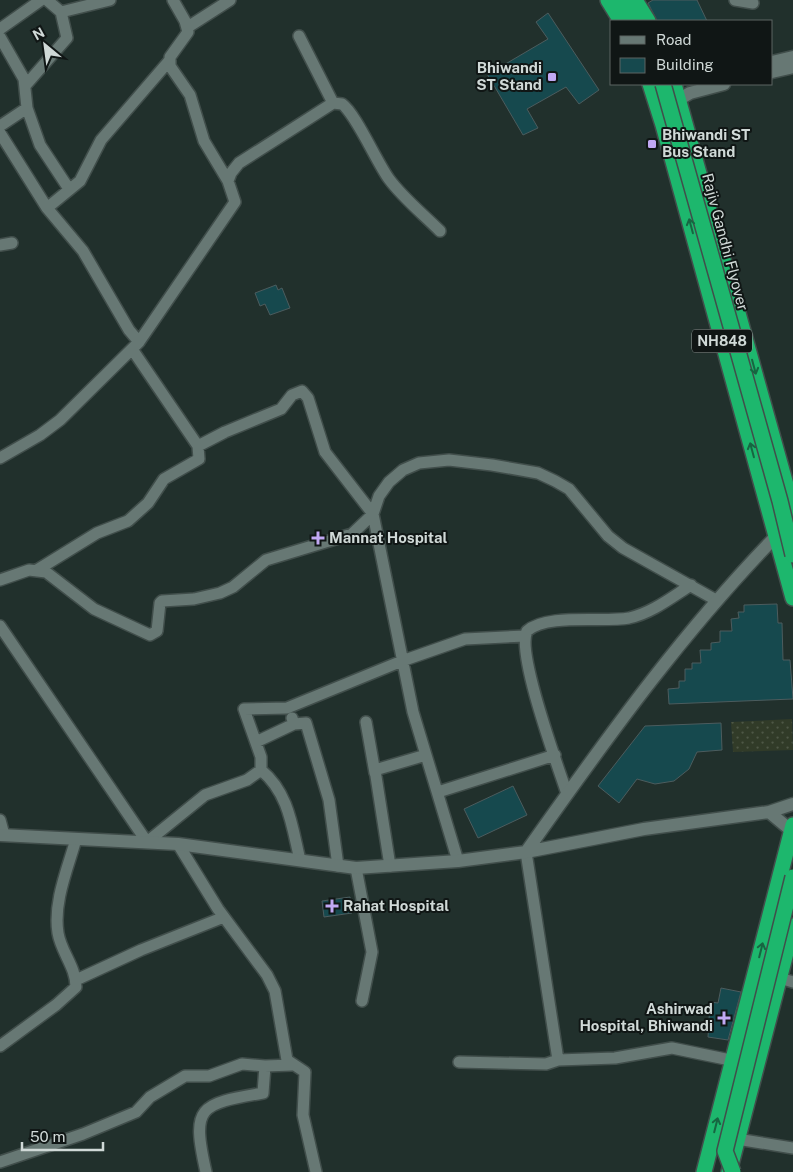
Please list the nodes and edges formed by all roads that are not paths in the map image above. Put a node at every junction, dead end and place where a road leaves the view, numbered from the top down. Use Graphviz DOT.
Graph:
graph roads {
  1 [pos="41,0"];
  2 [pos="47,0"];
  3 [pos="110,0"];
  4 [pos="173,0"];
  5 [pos="230,0"];
  6 [pos="608,0"];
  7 [pos="624,0"];
  8 [pos="635,0"];
  9 [pos="735,0"];
  10 [pos="753,3"];
  11 [pos="61,12"];
  12 [pos="620,20"];
  13 [pos="635,20"];
  14 [pos="647,20"];
  15 [pos="188,27"];
  16 [pos="0,29"];
  17 [pos="299,36"];
  18 [pos="0,37"];
  19 [pos="793,57"];
  20 [pos="169,61"];
  21 [pos="773,62"];
  22 [pos="793,67"];
  23 [pos="773,72"];
  24 [pos="666,85"];
  25 [pos="720,85"];
  26 [pos="25,86"];
  27 [pos="680,101"];
  28 [pos="333,103"];
  29 [pos="27,108"];
  30 [pos="659,110"];
  31 [pos="0,126"];
  32 [pos="0,133"];
  33 [pos="228,181"];
  34 [pos="69,189"];
  35 [pos="47,208"];
  36 [pos="440,231"];
  37 [pos="12,243"];
  38 [pos="0,245"];
  39 [pos="136,346"];
  40 [pos="198,446"];
  41 [pos="0,458"];
  42 [pos="789,480"];
  43 [pos="762,485"];
  44 [pos="793,510"];
  45 [pos="373,514"];
  46 [pos="793,519"];
  47 [pos="776,536"];
  48 [pos="793,555"];
  49 [pos="37,570"];
  50 [pos="0,580"];
  51 [pos="691,585"];
  52 [pos="793,598"];
  53 [pos="716,600"];
  54 [pos="0,626"];
  55 [pos="525,636"];
  56 [pos="402,661"];
  57 [pos="287,708"];
  58 [pos="366,722"];
  59 [pos="294,724"];
  60 [pos="256,742"];
  61 [pos="426,754"];
  62 [pos="554,755"];
  63 [pos="262,770"];
  64 [pos="375,774"];
  65 [pos="438,792"];
  66 [pos="567,794"];
  67 [pos="793,804"];
  68 [pos="769,812"];
  69 [pos="0,820"];
  70 [pos="793,829"];
  71 [pos="2,835"];
  72 [pos="76,839"];
  73 [pos="147,842"];
  74 [pos="178,844"];
  75 [pos="526,852"];
  76 [pos="300,860"];
  77 [pos="458,861"];
  78 [pos="338,866"];
  79 [pos="390,866"];
  80 [pos="356,868"];
  81 [pos="793,877"];
  82 [pos="224,916"];
  83 [pos="793,926"];
  84 [pos="756,971"];
  85 [pos="76,980"];
  86 [pos="786,980"];
  87 [pos="362,1001"];
  88 [pos="0,1046"];
  89 [pos="558,1060"];
  90 [pos="733,1060"];
  91 [pos="459,1062"];
  92 [pos="292,1065"];
  93 [pos="265,1066"];
  94 [pos="755,1067"];
  95 [pos="737,1139"];
  96 [pos="793,1148"];
  97 [pos="724,1151"];
  98 [pos="0,1162"];
  99 [pos="206,1172"];
  100 [pos="316,1172"];
  101 [pos="704,1172"];
  102 [pos="718,1172"];
  103 [pos="731,1172"];
  1 -- 16 [label="street"];
  2 -- 11 [label="street"];
  3 -- 11 [label="street"];
  4 -- 15 [label="street"];
  5 -- 15 [label="street"];
  6 -- 12 [label="highway"];
  7 -- 13 [label="highway"];
  8 -- 14 [label="highway"];
  9 -- 10 [label="street"];
  11 -- 26 [label="street"];
  15 -- 20 [label="street"];
  17 -- 28 [label="street"];
  18 -- 26 [label="street"];
  19 -- 21 [label="street"];
  20 -- 33 [label="street"];
  20 -- 34 [label="street"];
  22 -- 23 [label="street"];
  24 -- 27 [label="highway, NH848"];
  24 -- 30 [label="highway, NH848"];
  24 -- 48 [label="highway, Rajiv Gandhi Flyover, bridge"];
  25 -- 27 [label="street"];
  26 -- 29 [label="street"];
  27 -- 30 [label="street"];
  27 -- 42 [label="highway, NH848, one-way"];
  28 -- 33 [label="street"];
  28 -- 36 [label="street"];
  29 -- 31 [label="street"];
  29 -- 34 [label="street"];
  43 -- 30 [label="highway, NH848, one-way"];
  32 -- 35 [label="street"];
  33 -- 39 [label="street"];
  34 -- 35 [label="street"];
  35 -- 39 [label="street"];
  37 -- 38 [label="street"];
  39 -- 40 [label="street"];
  39 -- 41 [label="street"];
  40 -- 45 [label="street"];
  40 -- 49 [label="street"];
  42 -- 43 [label="street"];
  42 -- 44 [label="highway, NH848"];
  43 -- 47 [label="highway, NH848"];
  45 -- 49 [label="street"];
  45 -- 51 [label="street"];
  45 -- 56 [label="street"];
  46 -- 47 [label="street"];
  47 -- 52 [label="highway, NH848"];
  47 -- 53 [label="street"];
  49 -- 50 [label="street"];
  51 -- 53 [label="street"];
  51 -- 55 [label="street"];
  53 -- 66 [label="street"];
  54 -- 73 [label="street"];
  55 -- 56 [label="street"];
  55 -- 62 [label="street"];
  56 -- 57 [label="street"];
  56 -- 61 [label="street"];
  57 -- 59 [label="street"];
  57 -- 60 [label="street"];
  58 -- 64 [label="street"];
  59 -- 60 [label="street"];
  59 -- 78 [label="street"];
  60 -- 63 [label="street"];
  61 -- 64 [label="street"];
  61 -- 65 [label="street"];
  62 -- 65 [label="street"];
  62 -- 66 [label="street"];
  63 -- 73 [label="street"];
  63 -- 76 [label="street"];
  64 -- 79 [label="street"];
  65 -- 77 [label="street"];
  66 -- 75 [label="street"];
  67 -- 68 [label="street"];
  68 -- 70 [label="street"];
  68 -- 75 [label="street"];
  69 -- 71 [label="street"];
  84 -- 70 [label="highway, one-way"];
  71 -- 72 [label="street"];
  72 -- 73 [label="street"];
  72 -- 85 [label="street"];
  73 -- 74 [label="street"];
  74 -- 76 [label="street"];
  74 -- 82 [label="street"];
  75 -- 77 [label="street"];
  75 -- 89 [label="street"];
  76 -- 78 [label="street"];
  77 -- 79 [label="street"];
  78 -- 80 [label="street"];
  79 -- 80 [label="street"];
  80 -- 87 [label="street"];
  81 -- 97 [label="highway, bridge"];
  82 -- 85 [label="street"];
  82 -- 92 [label="street"];
  83 -- 86 [label="highway"];
  84 -- 86 [label="street"];
  84 -- 90 [label="highway"];
  85 -- 88 [label="street"];
  86 -- 94 [label="highway"];
  89 -- 90 [label="street"];
  89 -- 91 [label="street"];
  90 -- 94 [label="street"];
  101 -- 90 [label="highway, one-way"];
  92 -- 93 [label="street"];
  92 -- 100 [label="street"];
  93 -- 98 [label="street"];
  93 -- 99 [label="street"];
  94 -- 95 [label="highway"];
  95 -- 96 [label="street"];
  95 -- 103 [label="highway"];
  97 -- 102 [label="highway"];
  97 -- 103 [label="highway, bridge"];
}
